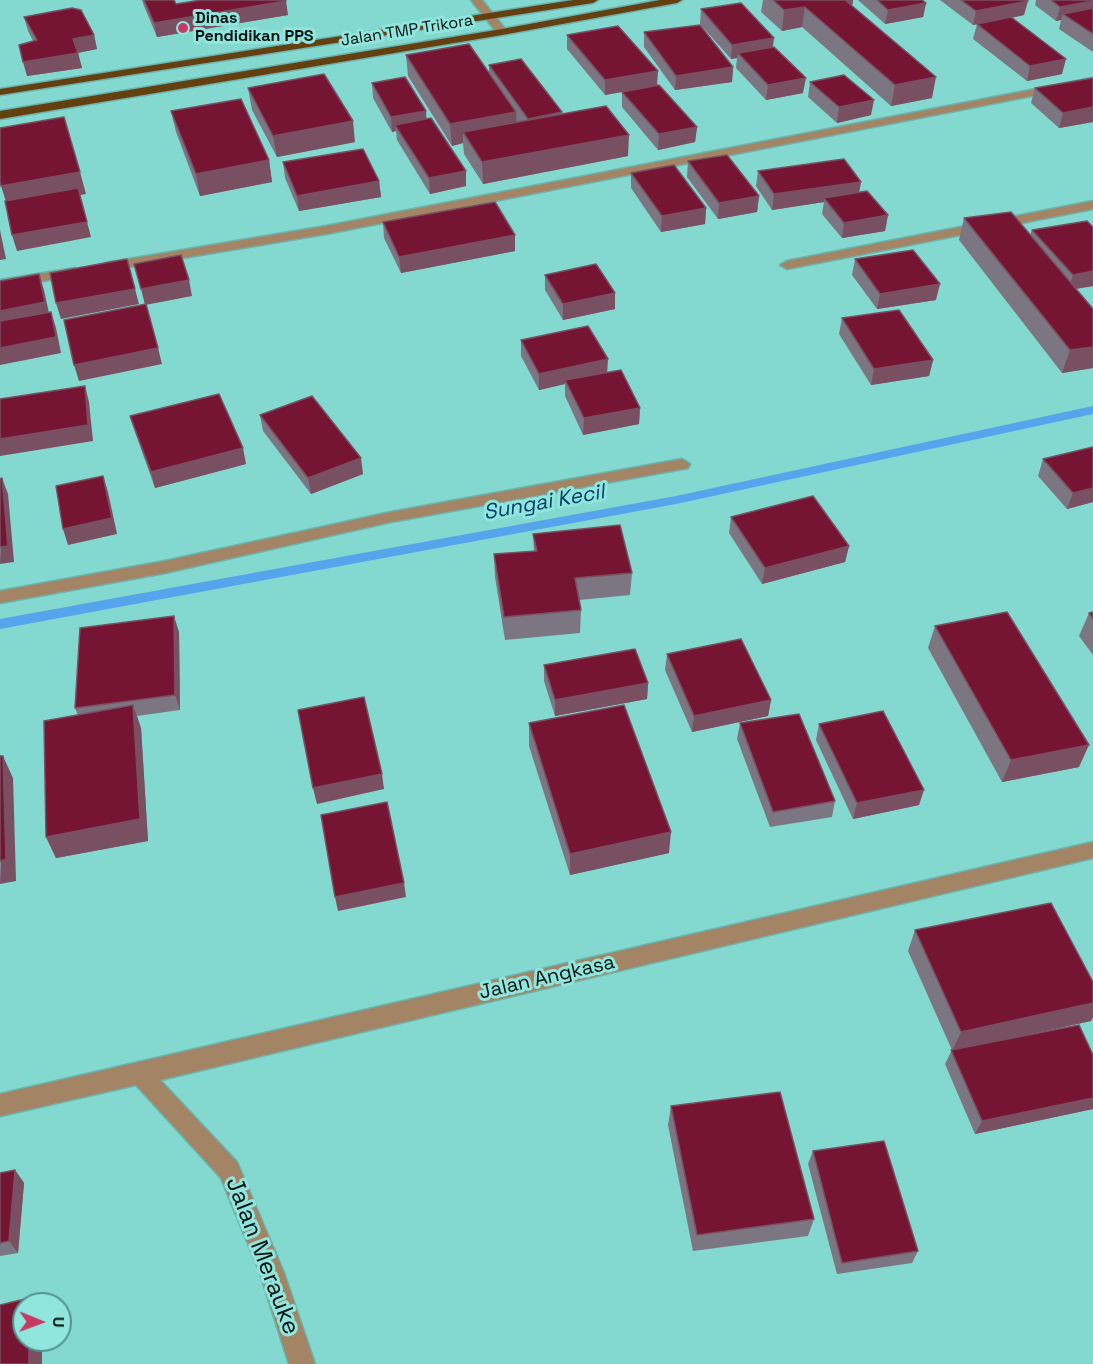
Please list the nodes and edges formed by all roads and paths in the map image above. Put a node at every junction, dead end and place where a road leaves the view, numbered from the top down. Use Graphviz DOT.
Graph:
graph roads {
  1 [pos="476,0"];
  2 [pos="593,0"];
  3 [pos="677,0"];
  4 [pos="492,17"];
  5 [pos="502,32"];
  6 [pos="1093,81"];
  7 [pos="0,92"];
  8 [pos="0,115"];
  9 [pos="1093,205"];
  10 [pos="787,265"];
  11 [pos="0,284"];
  12 [pos="682,464"];
  13 [pos="0,597"];
  14 [pos="1093,850"];
  15 [pos="140,1074"];
  16 [pos="0,1105"];
  17 [pos="302,1364"];
  1 -- 4 [label="street"];
  2 -- 4 [label="highway, Jalan TMP Trikora"];
  3 -- 5 [label="highway, Jalan TMP Trikora"];
  4 -- 5 [label="street"];
  4 -- 7 [label="highway, Jalan TMP Trikora"];
  5 -- 8 [label="highway, Jalan TMP Trikora"];
  6 -- 11 [label="street"];
  9 -- 10 [label="street"];
  12 -- 13 [label="street"];
  14 -- 15 [label="street, Jalan Angkasa"];
  15 -- 16 [label="street, Jalan Angkasa"];
  15 -- 17 [label="street, Jalan Merauke"];
}
